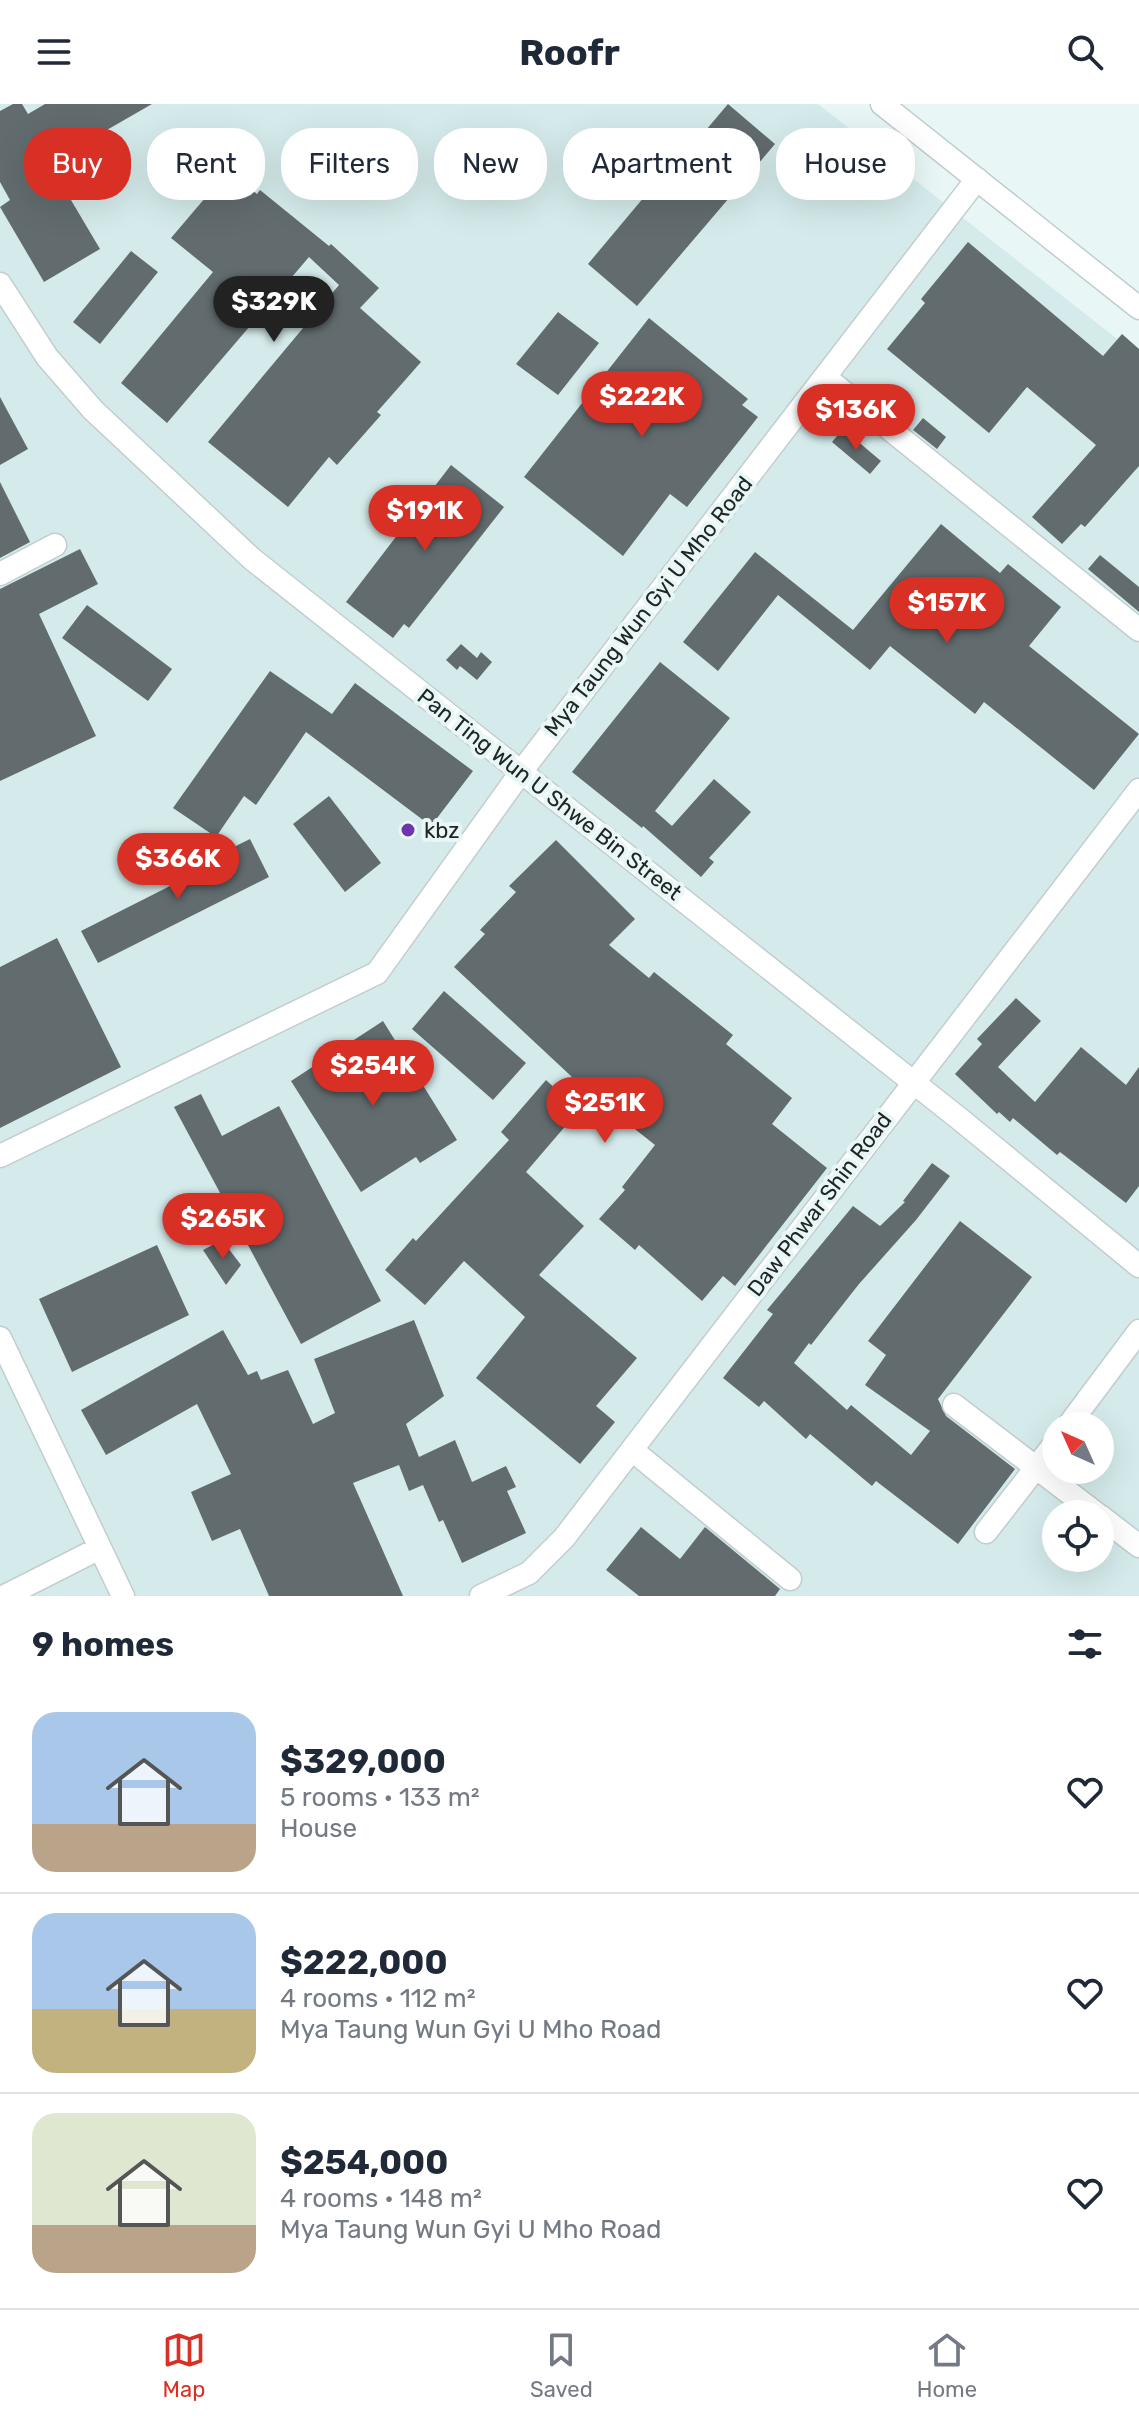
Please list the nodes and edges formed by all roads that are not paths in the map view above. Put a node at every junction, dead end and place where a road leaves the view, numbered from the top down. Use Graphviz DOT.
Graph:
graph roads {
  1 [pos="882,104"];
  2 [pos="977,179"];
  3 [pos="0,284"];
  4 [pos="1139,308"];
  5 [pos="825,377"];
  6 [pos="55,545"];
  7 [pos="0,574"];
  8 [pos="1139,630"];
  9 [pos="521,772"];
  10 [pos="1139,790"];
  11 [pos="913,1082"];
  12 [pos="0,1156"];
  13 [pos="1139,1266"];
  14 [pos="1139,1331"];
  15 [pos="0,1338"];
  16 [pos="954,1405"];
  17 [pos="1078,1412"];
  18 [pos="632,1450"];
  19 [pos="1042,1461"];
  20 [pos="1037,1468"];
  21 [pos="1079,1500"];
  22 [pos="1114,1527"];
  23 [pos="986,1532"];
  24 [pos="1139,1546"];
  25 [pos="100,1548"];
  26 [pos="790,1579"];
  27 [pos="5,1596"];
  28 [pos="123,1596"];
  29 [pos="481,1596"];
  1 -- 2 [label="street"];
  2 -- 4 [label="street"];
  2 -- 5 [label="street, Mya Taung Wun Gyi U Mho Road"];
  3 -- 9 [label="street, Pan Ting Wun U Shwe Bin Street"];
  5 -- 8 [label="street"];
  5 -- 9 [label="street, Mya Taung Wun Gyi U Mho Road"];
  6 -- 7 [label="street"];
  9 -- 11 [label="street, Pan Ting Wun U Shwe Bin Street"];
  9 -- 12 [label="street, Mya Taung Wun Gyi U Mho Road"];
  10 -- 11 [label="street, Daw Phwar Shin Road"];
  11 -- 13 [label="street, Pan Ting Wun U Shwe Bin Street"];
  11 -- 18 [label="street, Daw Phwar Shin Road"];
  14 -- 17 [label="street"];
  15 -- 25 [label="street"];
  16 -- 20 [label="street"];
  18 -- 26 [label="street"];
  18 -- 29 [label="street, Daw Phwar Shin Road"];
  19 -- 20 [label="street"];
  20 -- 21 [label="street"];
  20 -- 23 [label="street"];
  22 -- 24 [label="street"];
  25 -- 27 [label="street"];
  25 -- 28 [label="street"];
}
